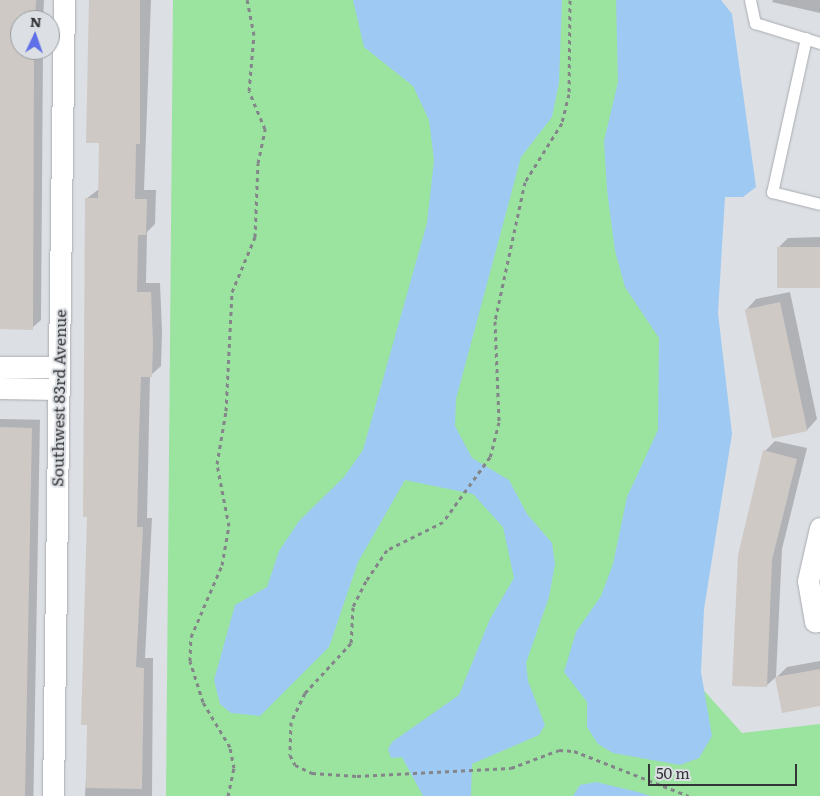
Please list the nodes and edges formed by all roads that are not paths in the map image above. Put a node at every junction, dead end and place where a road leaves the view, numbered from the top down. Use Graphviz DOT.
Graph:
graph roads {
  1 [pos="64,0"];
  2 [pos="750,0"];
  3 [pos="806,38"];
  4 [pos="820,43"];
  5 [pos="820,204"];
  6 [pos="0,367"];
  7 [pos="59,367"];
  8 [pos="0,388"];
  9 [pos="58,389"];
  10 [pos="820,528"];
  11 [pos="820,621"];
  12 [pos="53,796"];
  1 -- 7 [label="street, Southwest 83rd Avenue"];
  2 -- 3 [label="lane"];
  3 -- 4 [label="lane"];
  3 -- 5 [label="lane"];
  6 -- 7 [label="street"];
  7 -- 9 [label="street, Southwest 83rd Avenue"];
  8 -- 9 [label="street"];
  9 -- 12 [label="street, Southwest 83rd Avenue"];
  10 -- 11 [label="street"];
}
